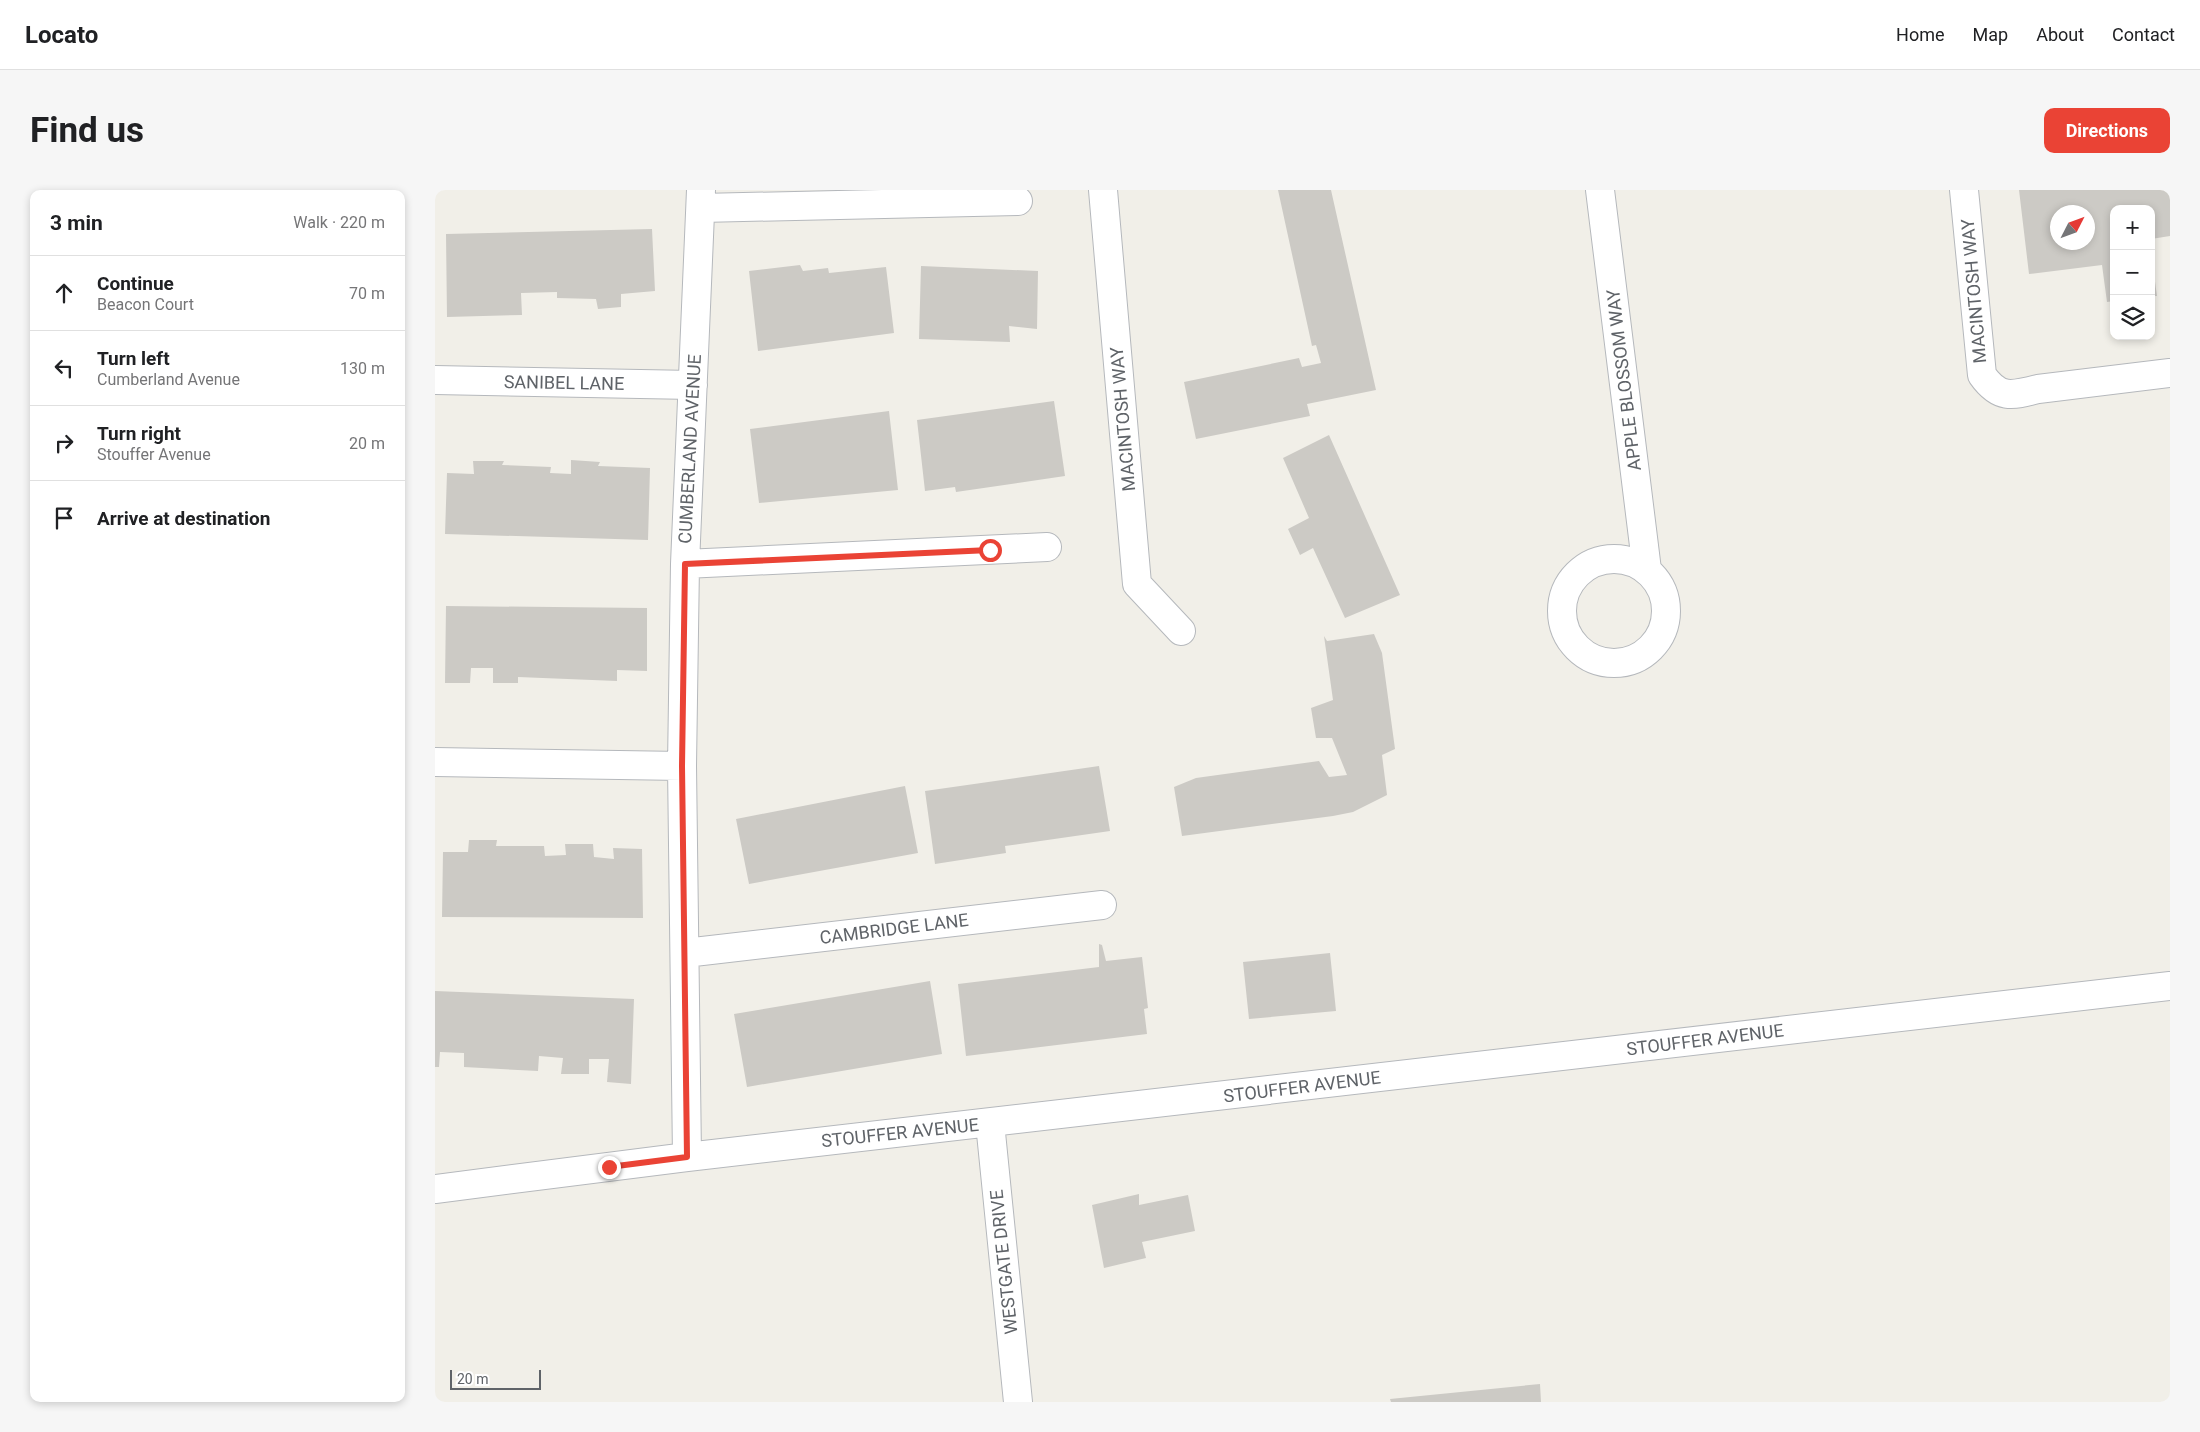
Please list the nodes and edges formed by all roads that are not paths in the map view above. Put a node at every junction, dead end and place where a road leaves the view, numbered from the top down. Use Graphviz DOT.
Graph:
graph roads {
  1 [pos="1103,190"];
  2 [pos="1601,190"];
  3 [pos="1964,190"];
  4 [pos="701,199"];
  5 [pos="1018,201"];
  6 [pos="2170,374"];
  7 [pos="435,380"];
  8 [pos="693,385"];
  9 [pos="1047,547"];
  10 [pos="685,564"];
  11 [pos="1647,570"];
  12 [pos="1181,631"];
  13 [pos="435,762"];
  14 [pos="682,766"];
  15 [pos="1102,905"];
  16 [pos="685,953"];
  17 [pos="2170,986"];
  18 [pos="990,1123"];
  19 [pos="687,1157"];
  20 [pos="435,1189"];
  21 [pos="1018,1402"];
  1 -- 12 [label="street, MACINTOSH WAY"];
  2 -- 11 [label="street, APPLE BLOSSOM WAY"];
  3 -- 6 [label="street, MACINTOSH WAY"];
  4 -- 5 [label="street"];
  4 -- 8 [label="street, CUMBERLAND AVENUE"];
  7 -- 8 [label="street, SANIBEL LANE"];
  8 -- 10 [label="street, CUMBERLAND AVENUE"];
  9 -- 10 [label="street"];
  10 -- 14 [label="street, CUMBERLAND AVENUE"];
  13 -- 14 [label="street"];
  14 -- 16 [label="street, CUMBERLAND AVENUE"];
  15 -- 16 [label="street, CAMBRIDGE LANE"];
  16 -- 19 [label="street, CUMBERLAND AVENUE"];
  17 -- 18 [label="street, STOUFFER AVENUE"];
  18 -- 19 [label="street, STOUFFER AVENUE"];
  18 -- 21 [label="street, WESTGATE DRIVE"];
  19 -- 20 [label="street, STOUFFER AVENUE"];
}
